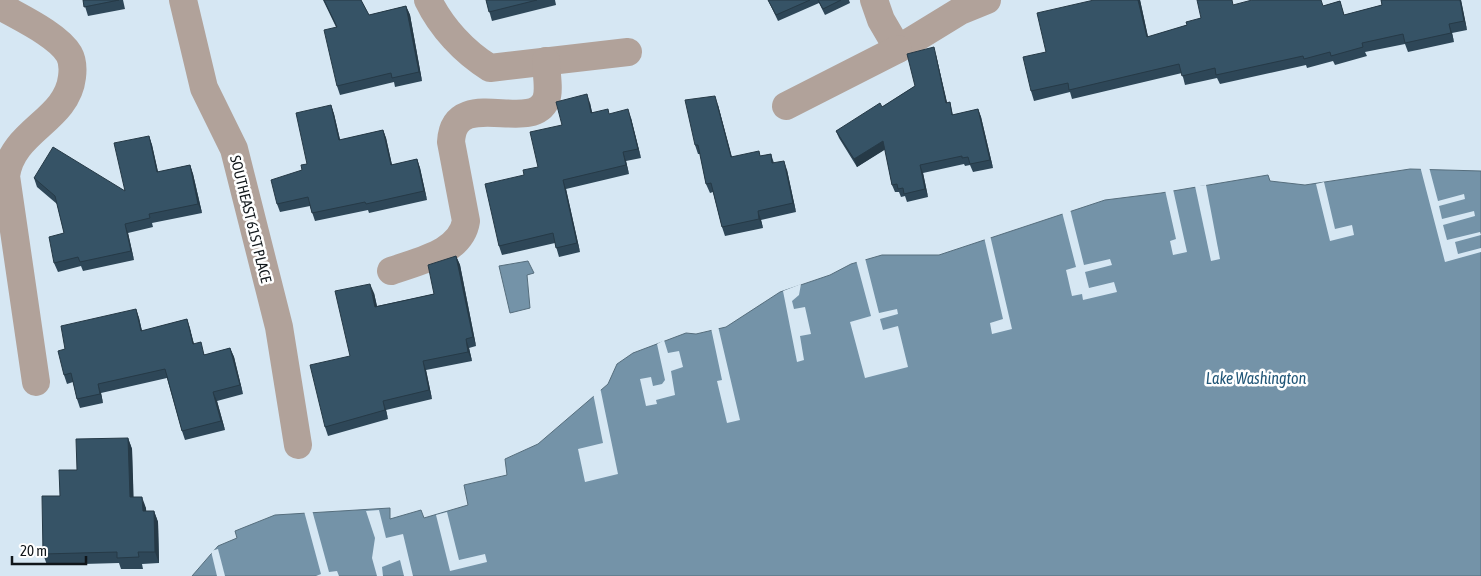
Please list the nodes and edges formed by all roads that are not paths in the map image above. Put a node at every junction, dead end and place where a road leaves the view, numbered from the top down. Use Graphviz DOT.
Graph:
graph roads {
  1 [pos="183,0"];
  2 [pos="428,0"];
  3 [pos="874,0"];
  4 [pos="987,0"];
  5 [pos="0,6"];
  6 [pos="898,49"];
  7 [pos="628,52"];
  8 [pos="546,61"];
  9 [pos="786,106"];
  10 [pos="391,271"];
  11 [pos="36,382"];
  12 [pos="298,445"];
  1 -- 12 [label="street, SOUTHEAST 61ST PLACE"];
  2 -- 8 [label="street"];
  3 -- 6 [label="street"];
  4 -- 6 [label="street"];
  5 -- 11 [label="street"];
  6 -- 9 [label="street"];
  7 -- 8 [label="street"];
  8 -- 10 [label="street"];
}
